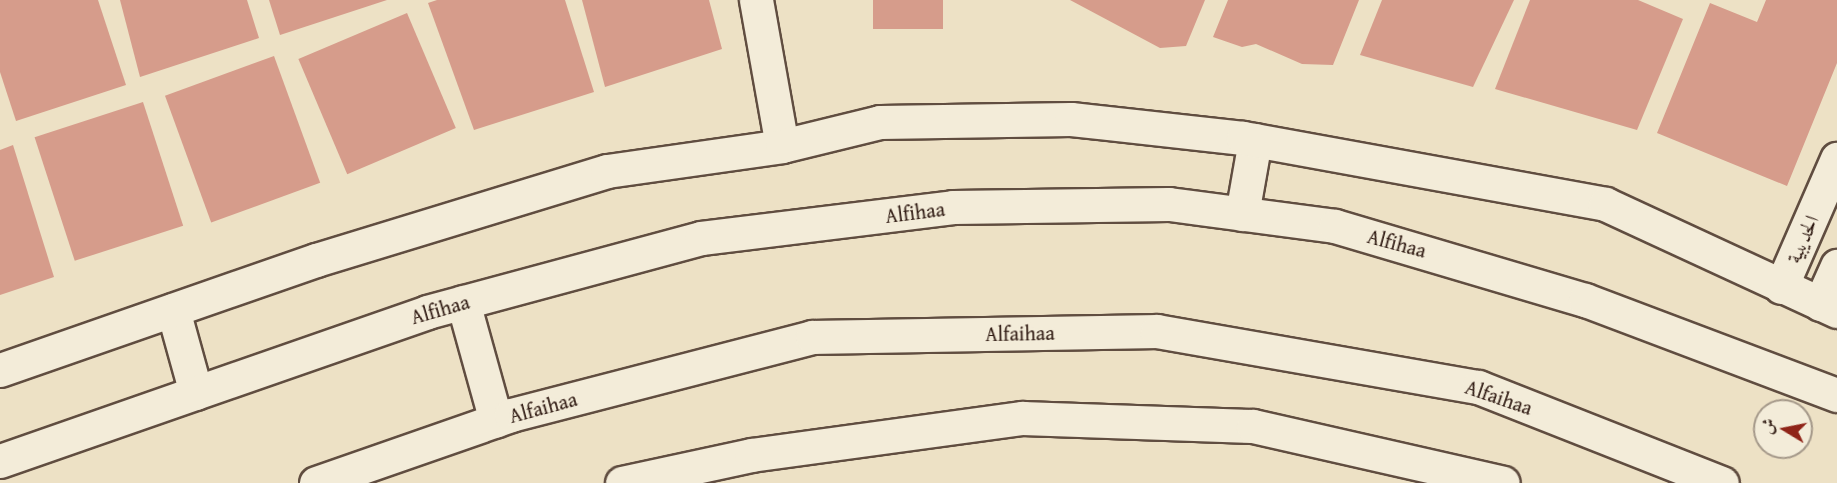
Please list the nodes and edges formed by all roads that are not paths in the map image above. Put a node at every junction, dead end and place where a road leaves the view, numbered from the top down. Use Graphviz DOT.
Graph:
graph roads {
  1 [pos="756,0"];
  2 [pos="1256,140"];
  3 [pos="782,146"];
  4 [pos="1837,159"];
  5 [pos="1242,214"];
  6 [pos="1837,266"];
  7 [pos="1781,286"];
  8 [pos="463,302"];
  9 [pos="1829,308"];
  10 [pos="173,310"];
  11 [pos="0,370"];
  12 [pos="196,393"];
  13 [pos="1837,395"];
  14 [pos="496,420"];
  15 [pos="0,461"];
  16 [pos="316,483"];
  17 [pos="622,483"];
  18 [pos="1503,483"];
  19 [pos="1722,483"];
  1 -- 3 [label="street"];
  2 -- 3 [label="street"];
  2 -- 5 [label="street"];
  2 -- 7 [label="street"];
  3 -- 10 [label="street"];
  4 -- 7 [label="street, الحديبية"];
  5 -- 8 [label="street, Alfihaa"];
  5 -- 13 [label="street, Alfihaa"];
  6 -- 9 [label="street"];
  7 -- 9 [label="street"];
  8 -- 12 [label="street, Alfihaa"];
  8 -- 14 [label="street"];
  10 -- 11 [label="street"];
  10 -- 12 [label="street"];
  12 -- 15 [label="street, Alfihaa"];
  14 -- 16 [label="street, Alfaihaa"];
  14 -- 19 [label="street, Alfaihaa"];
  17 -- 18 [label="street"];
}
